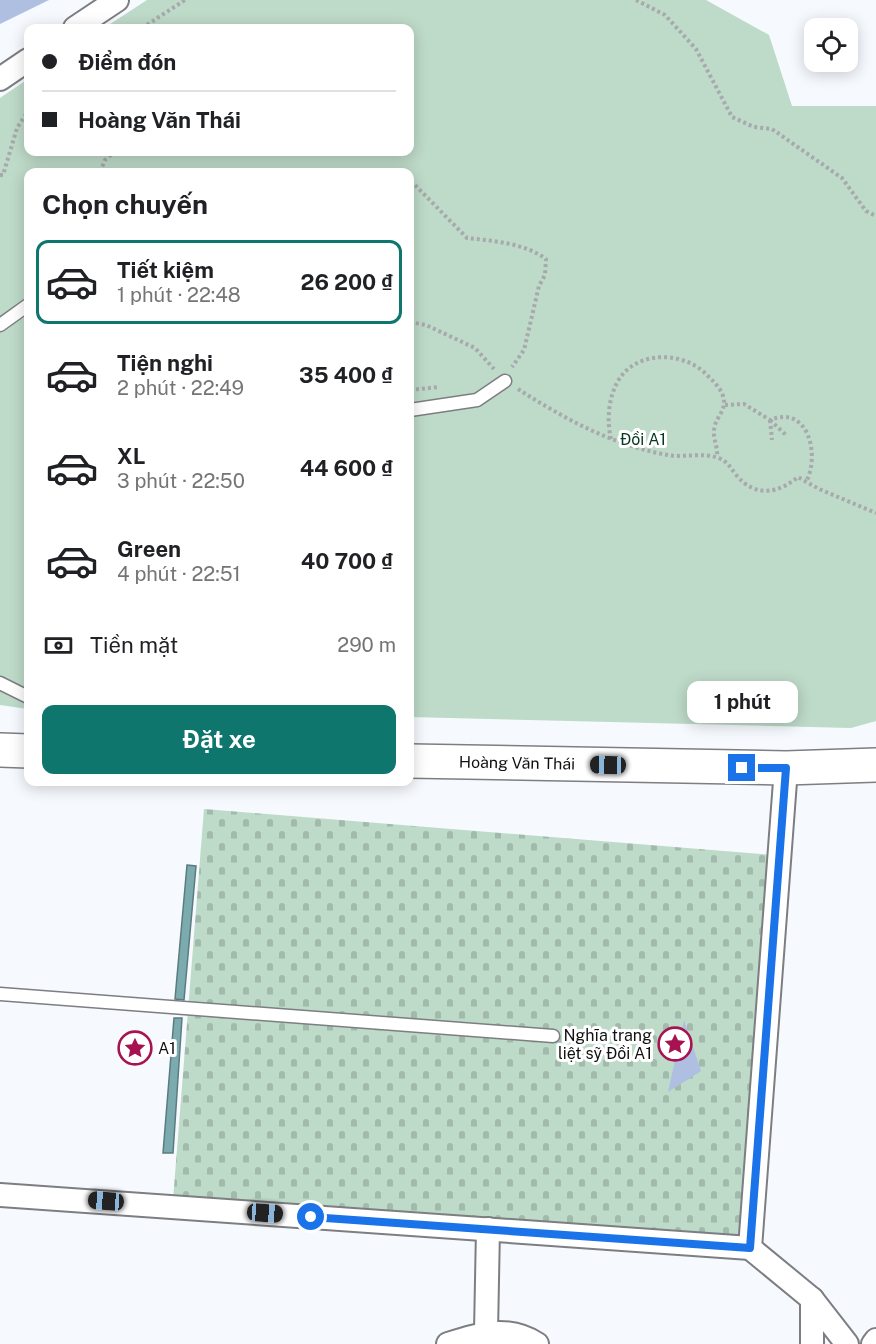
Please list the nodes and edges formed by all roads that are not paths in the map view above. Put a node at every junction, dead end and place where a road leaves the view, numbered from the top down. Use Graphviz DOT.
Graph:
graph roads {
  1 [pos="117,0"];
  2 [pos="81,24"];
  3 [pos="24,63"];
  4 [pos="0,79"];
  5 [pos="24,308"];
  6 [pos="0,325"];
  7 [pos="505,381"];
  8 [pos="414,409"];
  9 [pos="0,683"];
  10 [pos="24,695"];
  11 [pos="0,750"];
  12 [pos="24,751"];
  13 [pos="414,761"];
  14 [pos="876,765"];
  15 [pos="786,768"];
  16 [pos="0,994"];
  17 [pos="553,1036"];
  18 [pos="0,1195"];
  19 [pos="488,1229"];
  20 [pos="750,1248"];
  21 [pos="812,1299"];
  22 [pos="486,1332"];
  23 [pos="876,1340"];
  24 [pos="448,1344"];
  25 [pos="537,1344"];
  26 [pos="812,1344"];
  27 [pos="847,1344"];
  28 [pos="873,1344"];
  1 -- 2 [label="street"];
  3 -- 4 [label="street"];
  5 -- 6 [label="lane"];
  7 -- 8 [label="lane"];
  9 -- 10 [label="lane"];
  11 -- 12 [label="street"];
  13 -- 15 [label="street, Hoàng Văn Thái"];
  14 -- 15 [label="street, Hoàng Văn Thái"];
  15 -- 20 [label="street"];
  16 -- 17 [label="lane"];
  18 -- 19 [label="street"];
  19 -- 20 [label="street"];
  19 -- 22 [label="street"];
  20 -- 21 [label="street"];
  21 -- 26 [label="street"];
  21 -- 27 [label="street"];
  22 -- 24 [label="street"];
  22 -- 25 [label="street"];
  23 -- 28 [label="street"];
}
